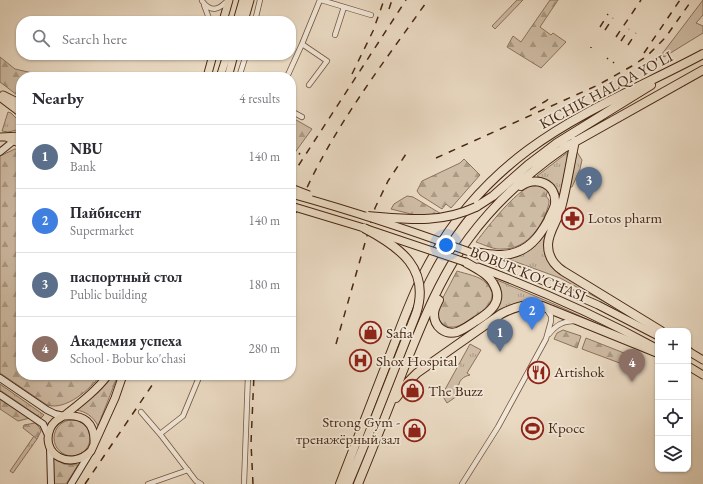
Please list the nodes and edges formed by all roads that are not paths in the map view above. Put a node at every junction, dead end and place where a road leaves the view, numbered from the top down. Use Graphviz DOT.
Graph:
graph roads {
  1 [pos="228,0"];
  2 [pos="243,0"];
  3 [pos="250,0"];
  4 [pos="260,0"];
  5 [pos="320,0"];
  6 [pos="202,1"];
  7 [pos="344,7"];
  8 [pos="371,15"];
  9 [pos="208,16"];
  10 [pos="224,16"];
  11 [pos="238,16"];
  12 [pos="245,16"];
  13 [pos="256,16"];
  14 [pos="335,35"];
  15 [pos="302,44"];
  16 [pos="703,54"];
  17 [pos="296,57"];
  18 [pos="212,60"];
  19 [pos="225,60"];
  20 [pos="233,60"];
  21 [pos="245,60"];
  22 [pos="295,60"];
  23 [pos="703,70"];
  24 [pos="670,71"];
  25 [pos="208,72"];
  26 [pos="222,72"];
  27 [pos="229,72"];
  28 [pos="241,72"];
  29 [pos="289,72"];
  30 [pos="309,85"];
  31 [pos="0,95"];
  32 [pos="16,102"];
  33 [pos="16,109"];
  34 [pos="296,114"];
  35 [pos="302,117"];
  36 [pos="3,136"];
  37 [pos="16,136"];
  38 [pos="16,139"];
  39 [pos="13,141"];
  40 [pos="575,141"];
  41 [pos="16,142"];
  42 [pos="0,152"];
  43 [pos="296,190"];
  44 [pos="296,195"];
  45 [pos="333,205"];
  46 [pos="296,207"];
  47 [pos="494,208"];
  48 [pos="296,211"];
  49 [pos="368,216"];
  50 [pos="329,217"];
  51 [pos="364,228"];
  52 [pos="470,252"];
  53 [pos="457,256"];
  54 [pos="465,262"];
  55 [pos="542,306"];
  56 [pos="580,321"];
  57 [pos="656,328"];
  58 [pos="655,334"];
  59 [pos="546,339"];
  60 [pos="655,347"];
  61 [pos="655,352"];
  62 [pos="691,353"];
  63 [pos="703,360"];
  64 [pos="691,368"];
  65 [pos="703,375"];
  66 [pos="0,378"];
  67 [pos="103,380"];
  68 [pos="121,380"];
  69 [pos="124,380"];
  70 [pos="198,380"];
  71 [pos="248,380"];
  72 [pos="0,394"];
  73 [pos="115,398"];
  74 [pos="389,407"];
  75 [pos="141,412"];
  76 [pos="64,416"];
  77 [pos="160,434"];
  78 [pos="48,435"];
  79 [pos="50,447"];
  80 [pos="92,449"];
  81 [pos="188,470"];
  82 [pos="196,483"];
  83 [pos="51,484"];
  84 [pos="71,484"];
  85 [pos="148,484"];
  86 [pos="201,484"];
  87 [pos="244,484"];
  88 [pos="340,484"];
  89 [pos="348,484"];
  90 [pos="358,484"];
  91 [pos="462,484"];
  1 -- 6 [label="street"];
  1 -- 10 [label="main road"];
  2 -- 11 [label="main road"];
  3 -- 12 [label="main road"];
  4 -- 13 [label="street"];
  5 -- 7 [label="street"];
  5 -- 15 [label="street"];
  6 -- 9 [label="street"];
  7 -- 8 [label="street"];
  7 -- 14 [label="street"];
  15 -- 17 [label="street"];
  15 -- 30 [label="street"];
  16 -- 24 [label="highway, KICHIK HALQA YO'LI"];
  18 -- 25 [label="main road"];
  19 -- 26 [label="main road"];
  20 -- 27 [label="main road"];
  21 -- 28 [label="street"];
  22 -- 29 [label="street"];
  23 -- 40 [label="highway, KICHIK HALQA YO'LI"];
  24 -- 49 [label="highway, bridge"];
  24 -- 88 [label="highway, KICHIK HALQA YO'LI"];
  31 -- 32 [label="main road"];
  31 -- 33 [label="main road"];
  34 -- 35 [label="street"];
  36 -- 37 [label="main road"];
  36 -- 39 [label="main road"];
  38 -- 39 [label="main road"];
  39 -- 41 [label="main road"];
  39 -- 42 [label="main road"];
  40 -- 47 [label="highway, KICHIK HALQA YO'LI"];
  40 -- 57 [label="highway"];
  43 -- 45 [label="main road, bridge"];
  44 -- 45 [label="main road, BOBUR KO'CHASI, bridge"];
  45 -- 49 [label="main road, BOBUR KO'CHASI, bridge"];
  46 -- 50 [label="main road, BOBUR KO'CHASI, bridge"];
  47 -- 52 [label="highway, bridge"];
  47 -- 53 [label="highway, KICHIK HALQA YO'LI"];
  48 -- 50 [label="main road, bridge"];
  49 -- 52 [label="main road, BOBUR KO'CHASI, bridge"];
  50 -- 51 [label="main road, BOBUR KO'CHASI, bridge"];
  51 -- 54 [label="main road, BOBUR KO'CHASI, bridge"];
  51 -- 89 [label="highway, bridge"];
  52 -- 58 [label="main road, BOBUR KO'CHASI, bridge"];
  53 -- 54 [label="highway"];
  53 -- 74 [label="highway, KICHIK HALQA YO'LI"];
  54 -- 60 [label="main road, BOBUR KO'CHASI"];
  55 -- 56 [label="highway"];
  55 -- 59 [label="street"];
  55 -- 74 [label="highway"];
  56 -- 59 [label="street"];
  56 -- 61 [label="highway"];
  59 -- 91 [label="street"];
  62 -- 63 [label="main road"];
  64 -- 65 [label="main road"];
  66 -- 76 [label="main road"];
  67 -- 76 [label="main road"];
  68 -- 73 [label="main road"];
  69 -- 73 [label="main road"];
  70 -- 77 [label="street"];
  71 -- 87 [label="street"];
  72 -- 78 [label="main road"];
  73 -- 80 [label="main road"];
  74 -- 90 [label="highway, KICHIK HALQA YO'LI"];
  75 -- 77 [label="street"];
  76 -- 78 [label="main road"];
  76 -- 80 [label="main road"];
  77 -- 81 [label="street"];
  78 -- 79 [label="main road"];
  79 -- 80 [label="main road"];
  79 -- 83 [label="main road"];
  80 -- 84 [label="main road"];
  81 -- 82 [label="street"];
  81 -- 85 [label="street"];
  82 -- 86 [label="street"];
}
